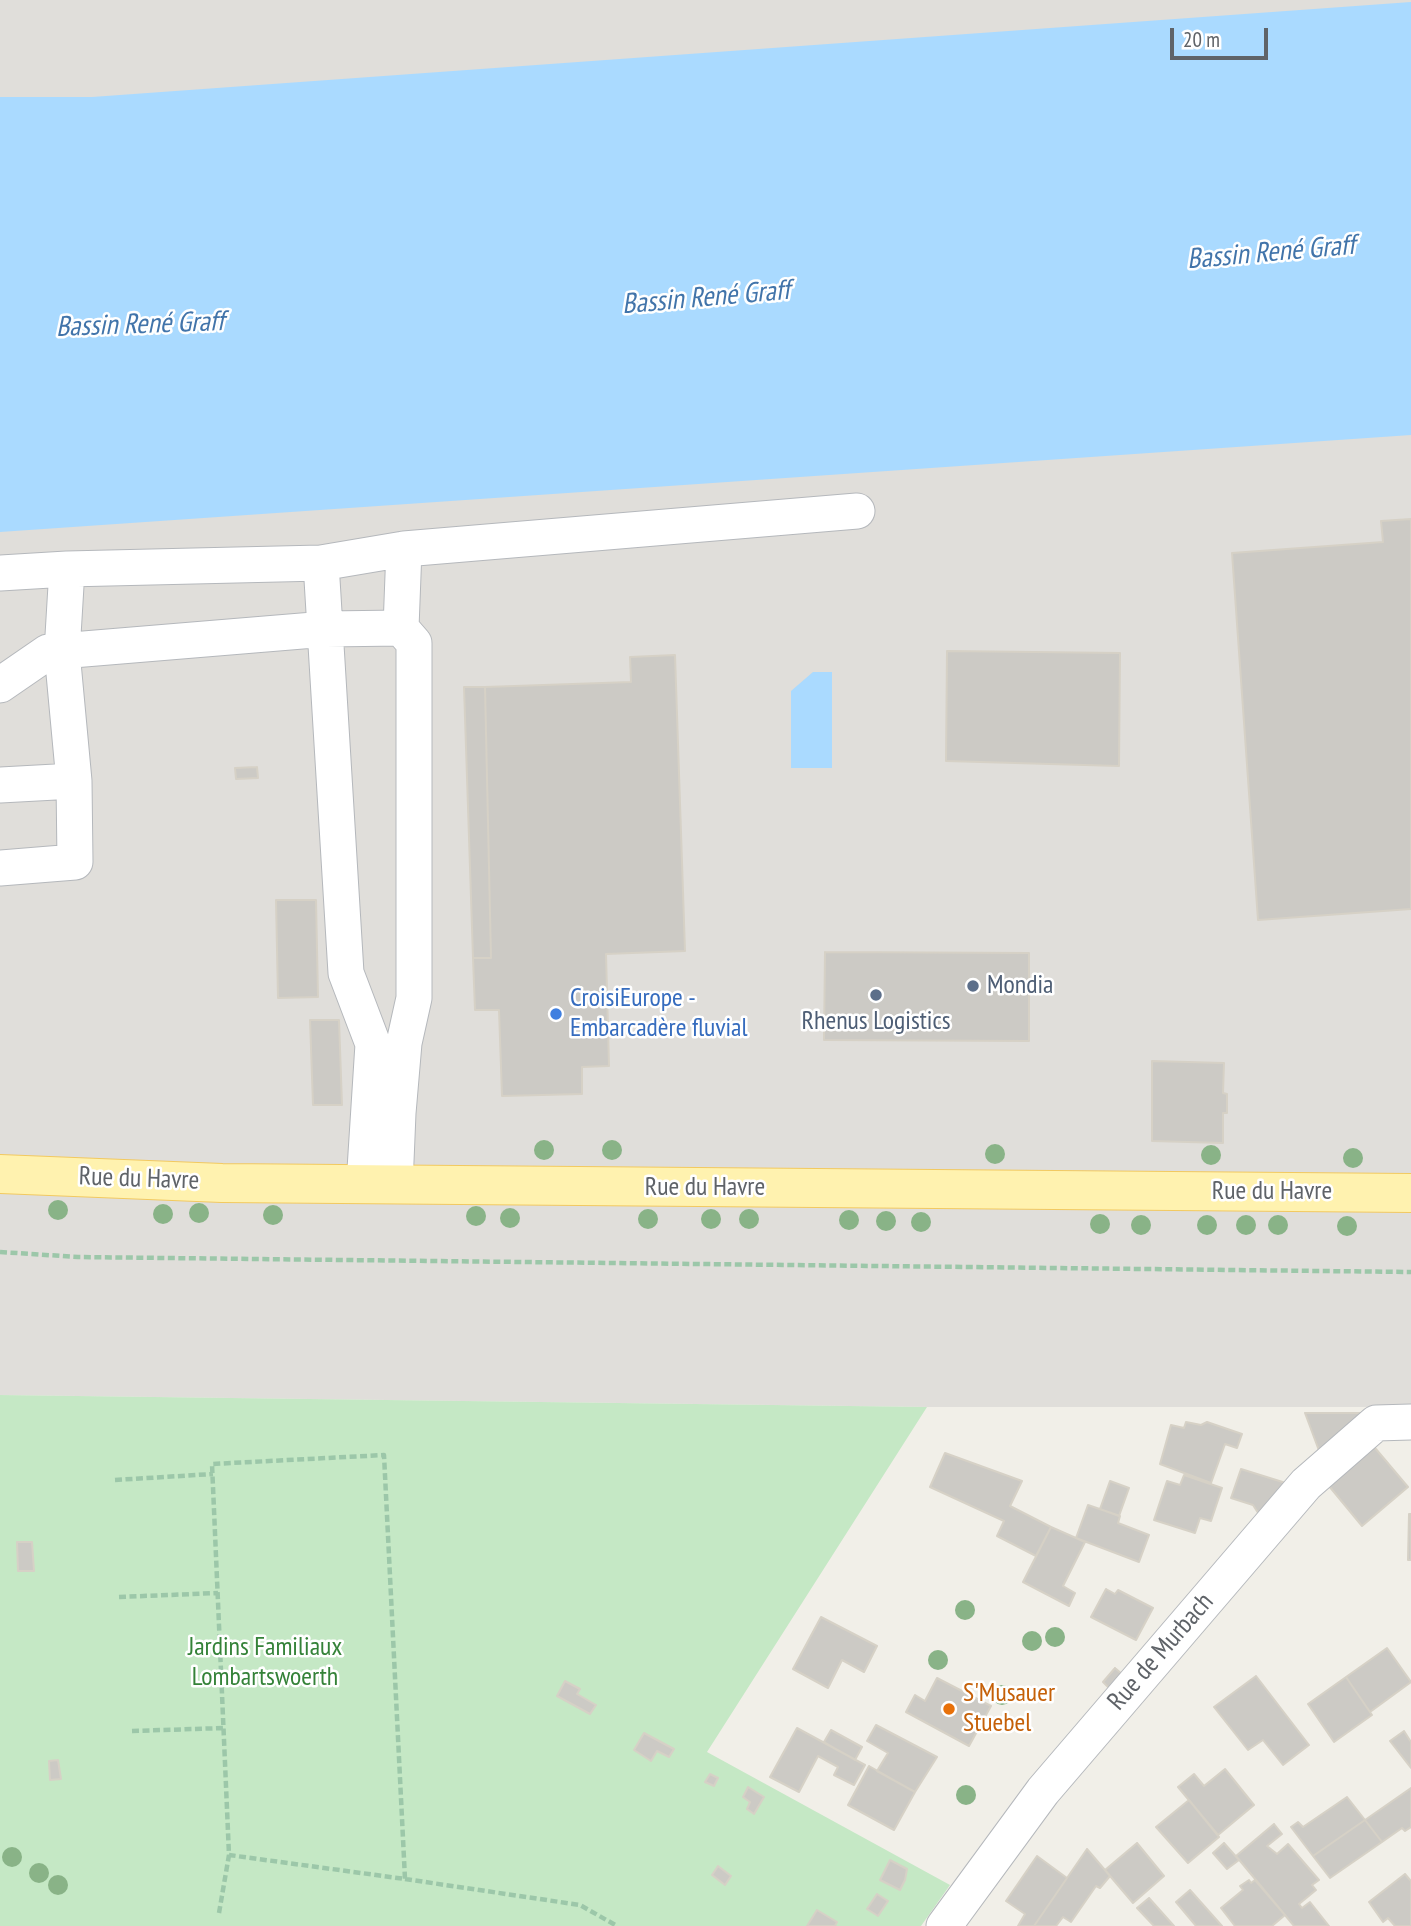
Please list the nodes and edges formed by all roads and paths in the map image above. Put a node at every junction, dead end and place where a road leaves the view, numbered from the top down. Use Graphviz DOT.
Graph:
graph roads {
  1 [pos="857,511"];
  2 [pos="404,549"];
  3 [pos="321,563"];
  4 [pos="67,569"];
  5 [pos="0,573"];
  6 [pos="401,628"];
  7 [pos="326,629"];
  8 [pos="62,652"];
  9 [pos="0,685"];
  10 [pos="74,780"];
  11 [pos="0,785"];
  12 [pos="0,868"];
  13 [pos="388,1043"];
  14 [pos="0,1174"];
  15 [pos="379,1185"];
  16 [pos="1411,1194"];
  17 [pos="0,1252"];
  18 [pos="1411,1272"];
  19 [pos="1411,1422"];
  20 [pos="213,1474"];
  21 [pos="115,1480"];
  22 [pos="218,1593"];
  23 [pos="119,1597"];
  24 [pos="224,1728"];
  25 [pos="132,1731"];
  26 [pos="229,1856"];
  27 [pos="405,1879"];
  28 [pos="219,1913"];
  29 [pos="617,1926"];
  30 [pos="944,1926"];
  1 -- 2 [label="street"];
  2 -- 3 [label="street"];
  2 -- 6 [label="street"];
  3 -- 4 [label="street"];
  3 -- 7 [label="street"];
  4 -- 5 [label="street"];
  4 -- 8 [label="street"];
  6 -- 7 [label="street"];
  6 -- 13 [label="street"];
  7 -- 8 [label="street"];
  7 -- 13 [label="street"];
  8 -- 9 [label="street"];
  8 -- 10 [label="street"];
  10 -- 11 [label="street"];
  10 -- 12 [label="street"];
  13 -- 15 [label="street"];
  14 -- 15 [label="main road, Rue du Havre"];
  15 -- 16 [label="main road, Rue du Havre"];
  17 -- 18 [label="path"];
  19 -- 30 [label="street, Rue de Murbach"];
  20 -- 21 [label="path"];
  20 -- 22 [label="path"];
  20 -- 27 [label="path"];
  22 -- 23 [label="path"];
  22 -- 24 [label="path"];
  24 -- 25 [label="path"];
  24 -- 26 [label="path"];
  26 -- 27 [label="path"];
  26 -- 28 [label="path"];
  27 -- 29 [label="path"];
}
